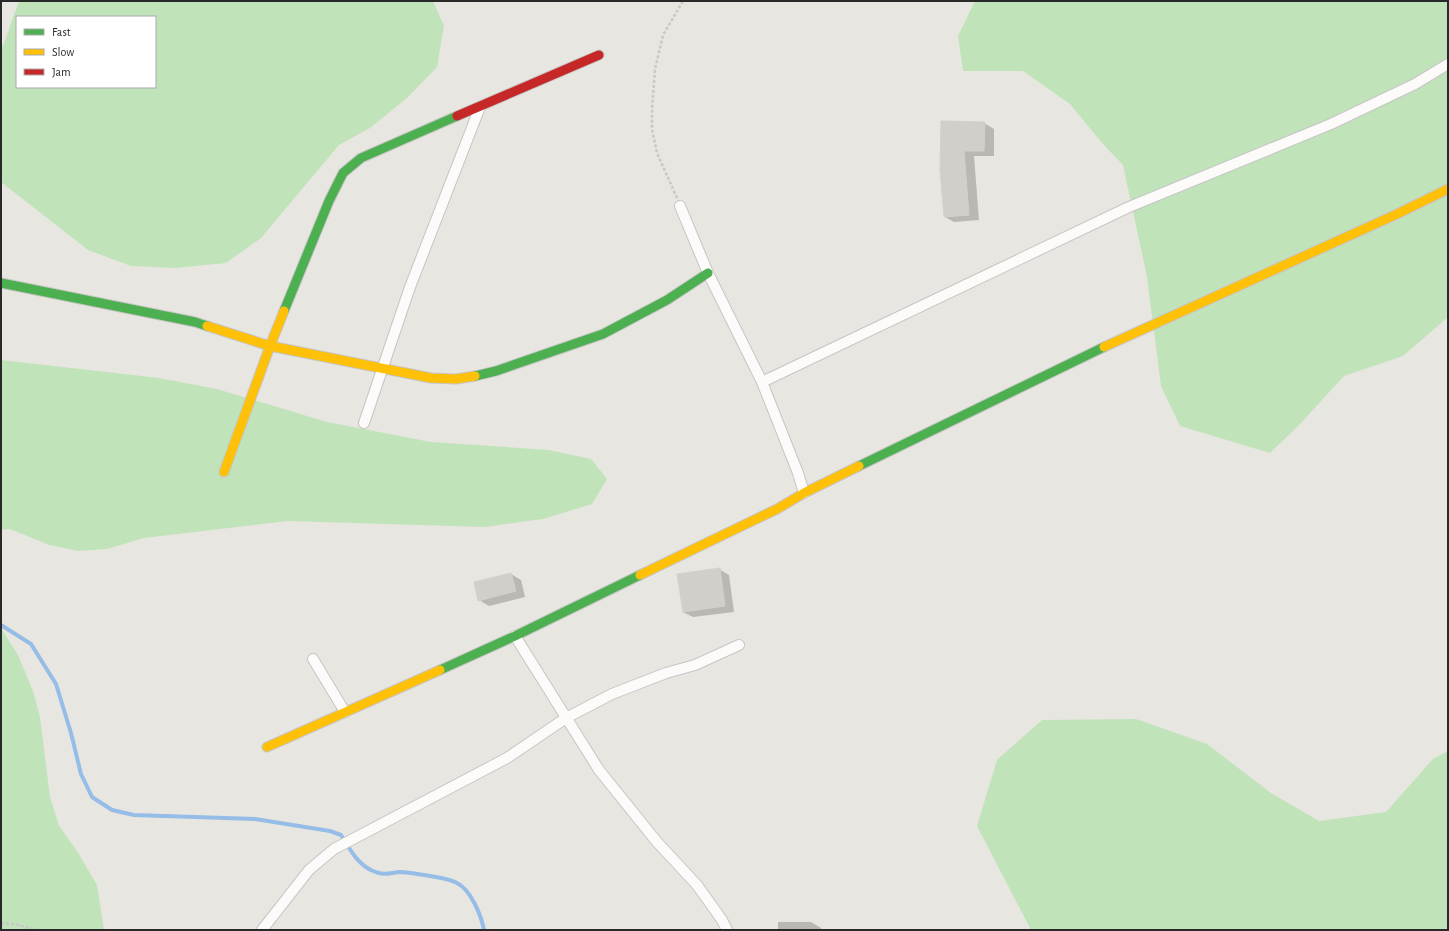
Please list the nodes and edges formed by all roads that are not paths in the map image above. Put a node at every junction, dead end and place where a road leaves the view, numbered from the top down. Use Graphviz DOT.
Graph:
graph roads {
  1 [pos="599,55"];
  2 [pos="1448,64"];
  3 [pos="480,107"];
  4 [pos="1448,189"];
  5 [pos="680,206"];
  6 [pos="708,273"];
  7 [pos="1,283"];
  8 [pos="270,346"];
  9 [pos="381,369"];
  10 [pos="762,382"];
  11 [pos="364,423"];
  12 [pos="224,472"];
  13 [pos="804,492"];
  14 [pos="515,636"];
  15 [pos="739,645"];
  16 [pos="313,659"];
  17 [pos="346,712"];
  18 [pos="566,718"];
  19 [pos="267,747"];
  20 [pos="262,930"];
  21 [pos="727,930"];
  1 -- 3 [label="street"];
  2 -- 10 [label="street"];
  3 -- 8 [label="street"];
  3 -- 9 [label="street"];
  4 -- 13 [label="street"];
  5 -- 6 [label="street"];
  6 -- 9 [label="street"];
  6 -- 10 [label="street"];
  7 -- 8 [label="street"];
  8 -- 9 [label="street"];
  8 -- 12 [label="street"];
  9 -- 11 [label="street"];
  10 -- 13 [label="street"];
  13 -- 14 [label="street"];
  14 -- 17 [label="street"];
  14 -- 18 [label="street"];
  15 -- 18 [label="street"];
  16 -- 17 [label="street"];
  17 -- 19 [label="street"];
  18 -- 20 [label="street"];
  18 -- 21 [label="street"];
}
